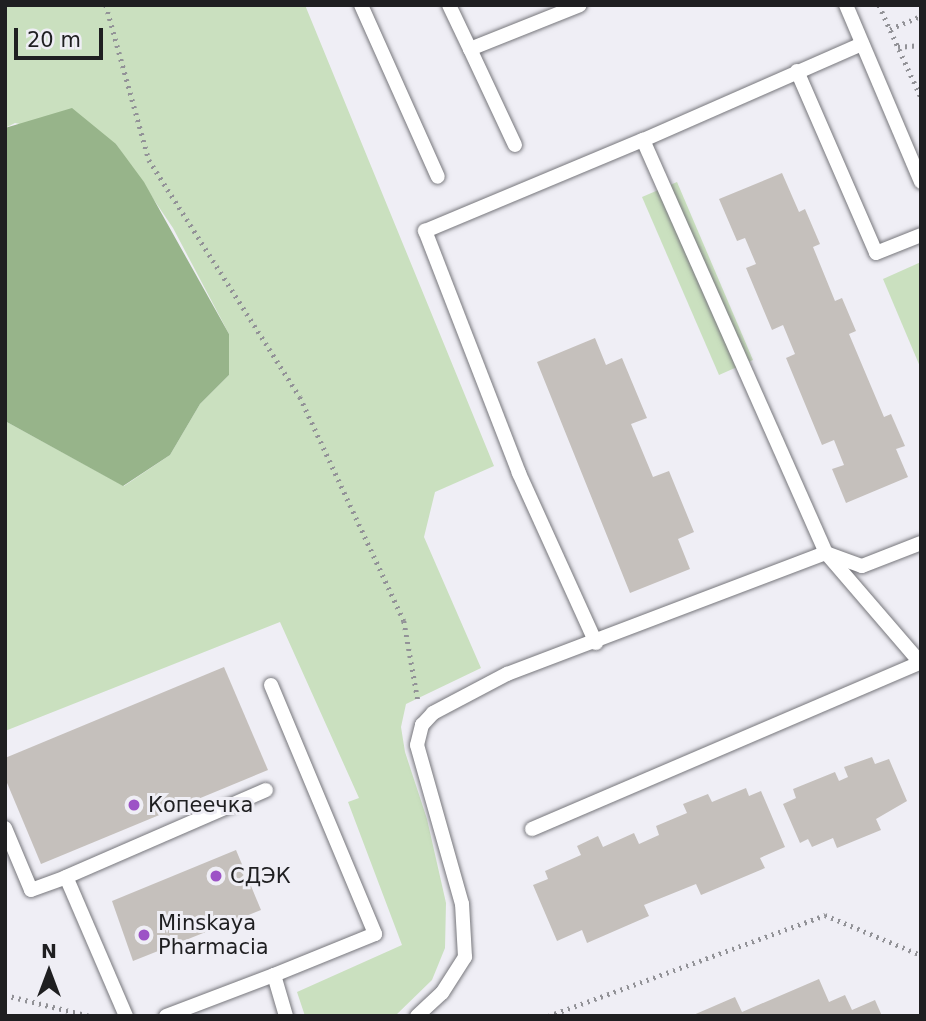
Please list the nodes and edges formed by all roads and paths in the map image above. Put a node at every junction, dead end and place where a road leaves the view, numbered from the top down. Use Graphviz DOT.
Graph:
graph roads {
  1 [pos="106,5"];
  2 [pos="362,5"];
  3 [pos="449,5"];
  4 [pos="580,5"];
  5 [pos="846,5"];
  6 [pos="879,5"];
  7 [pos="921,16"];
  8 [pos="890,29"];
  9 [pos="862,44"];
  10 [pos="921,45"];
  11 [pos="898,47"];
  12 [pos="470,49"];
  13 [pos="797,71"];
  14 [pos="921,97"];
  15 [pos="643,140"];
  16 [pos="515,145"];
  17 [pos="438,177"];
  18 [pos="921,182"];
  19 [pos="921,235"];
  20 [pos="921,543"];
  21 [pos="826,553"];
  22 [pos="596,643"];
  23 [pos="920,662"];
  24 [pos="271,685"];
  25 [pos="422,725"];
  26 [pos="266,790"];
  27 [pos="5,828"];
  28 [pos="532,829"];
  29 [pos="66,877"];
  30 [pos="921,955"];
  31 [pos="274,975"];
  32 [pos="5,995"];
  33 [pos="89,1016"];
  34 [pos="125,1016"];
  35 [pos="166,1016"];
  36 [pos="286,1016"];
  37 [pos="417,1016"];
  38 [pos="548,1016"];
  1 -- 25 [label="path"];
  2 -- 17 [label="lane"];
  3 -- 12 [label="lane"];
  4 -- 12 [label="lane"];
  5 -- 9 [label="lane"];
  6 -- 8 [label="path"];
  7 -- 8 [label="path"];
  8 -- 11 [label="path"];
  9 -- 13 [label="lane"];
  9 -- 18 [label="lane"];
  10 -- 11 [label="path"];
  11 -- 14 [label="path"];
  12 -- 16 [label="lane"];
  13 -- 15 [label="lane"];
  13 -- 19 [label="lane"];
  15 -- 21 [label="lane"];
  15 -- 22 [label="lane"];
  20 -- 21 [label="lane"];
  21 -- 22 [label="lane"];
  21 -- 23 [label="lane"];
  22 -- 25 [label="lane"];
  23 -- 28 [label="lane"];
  24 -- 31 [label="lane"];
  25 -- 37 [label="lane"];
  26 -- 29 [label="lane"];
  27 -- 29 [label="lane"];
  29 -- 34 [label="lane"];
  30 -- 38 [label="path"];
  31 -- 35 [label="lane"];
  31 -- 36 [label="lane"];
  32 -- 33 [label="path"];
}
